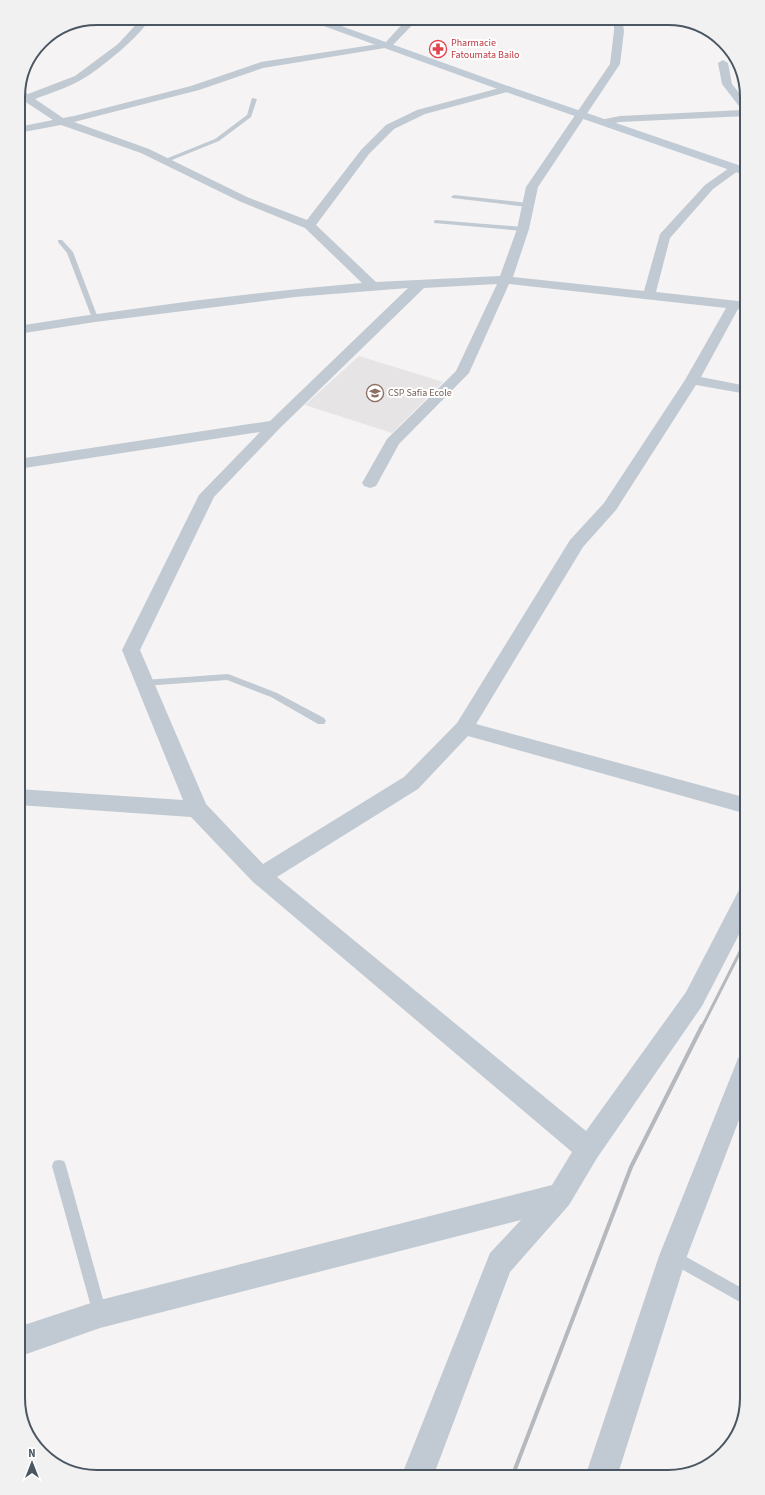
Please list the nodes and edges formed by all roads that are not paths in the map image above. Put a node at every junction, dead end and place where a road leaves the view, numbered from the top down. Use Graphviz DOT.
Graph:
graph roads {
  1 [pos="141,25"];
  2 [pos="330,25"];
  3 [pos="406,25"];
  4 [pos="618,25"];
  5 [pos="388,45"];
  6 [pos="723,62"];
  7 [pos="507,89"];
  8 [pos="25,94"];
  9 [pos="25,96"];
  10 [pos="254,99"];
  11 [pos="740,101"];
  12 [pos="740,113"];
  13 [pos="582,114"];
  14 [pos="61,121"];
  15 [pos="604,122"];
  16 [pos="25,129"];
  17 [pos="165,161"];
  18 [pos="740,170"];
  19 [pos="740,171"];
  20 [pos="454,197"];
  21 [pos="528,205"];
  22 [pos="436,222"];
  23 [pos="309,225"];
  24 [pos="523,229"];
  25 [pos="60,241"];
  26 [pos="505,280"];
  27 [pos="421,283"];
  28 [pos="373,286"];
  29 [pos="649,296"];
  30 [pos="740,306"];
  31 [pos="95,318"];
  32 [pos="25,329"];
  33 [pos="692,380"];
  34 [pos="740,389"];
  35 [pos="275,425"];
  36 [pos="25,463"];
  37 [pos="370,483"];
  38 [pos="144,683"];
  39 [pos="321,721"];
  40 [pos="464,728"];
  41 [pos="25,797"];
  42 [pos="740,804"];
  43 [pos="197,809"];
  44 [pos="261,876"];
  45 [pos="740,910"];
  46 [pos="740,1084"];
  47 [pos="588,1148"];
  48 [pos="59,1166"];
  49 [pos="560,1196"];
  50 [pos="673,1256"];
  51 [pos="740,1295"];
  52 [pos="100,1314"];
  53 [pos="25,1340"];
  54 [pos="420,1470"];
  55 [pos="603,1470"];
  1 -- 8 [label="street"];
  2 -- 5 [label="street"];
  3 -- 5 [label="street"];
  4 -- 13 [label="street"];
  5 -- 7 [label="street"];
  5 -- 14 [label="street"];
  6 -- 11 [label="street"];
  7 -- 13 [label="street"];
  7 -- 23 [label="street"];
  9 -- 14 [label="street"];
  10 -- 17 [label="lane"];
  12 -- 15 [label="street"];
  13 -- 15 [label="street"];
  13 -- 21 [label="street"];
  14 -- 16 [label="street"];
  14 -- 17 [label="street"];
  15 -- 18 [label="street"];
  17 -- 23 [label="street"];
  19 -- 29 [label="street"];
  20 -- 21 [label="lane"];
  21 -- 24 [label="street"];
  22 -- 24 [label="lane"];
  23 -- 28 [label="street"];
  24 -- 26 [label="street"];
  25 -- 31 [label="lane"];
  26 -- 27 [label="street"];
  26 -- 29 [label="street"];
  26 -- 37 [label="street"];
  27 -- 28 [label="street"];
  27 -- 35 [label="street"];
  28 -- 31 [label="street"];
  29 -- 30 [label="street"];
  30 -- 33 [label="street"];
  31 -- 32 [label="street"];
  33 -- 34 [label="street"];
  33 -- 40 [label="street"];
  35 -- 36 [label="street"];
  35 -- 38 [label="street"];
  38 -- 39 [label="lane"];
  38 -- 43 [label="street"];
  40 -- 42 [label="street"];
  40 -- 44 [label="street"];
  41 -- 43 [label="street"];
  43 -- 44 [label="street"];
  44 -- 47 [label="street"];
  45 -- 47 [label="street"];
  46 -- 50 [label="street"];
  47 -- 49 [label="street"];
  48 -- 52 [label="lane"];
  49 -- 52 [label="street"];
  49 -- 54 [label="street"];
  50 -- 51 [label="lane"];
  50 -- 55 [label="street"];
  52 -- 53 [label="street"];
}
